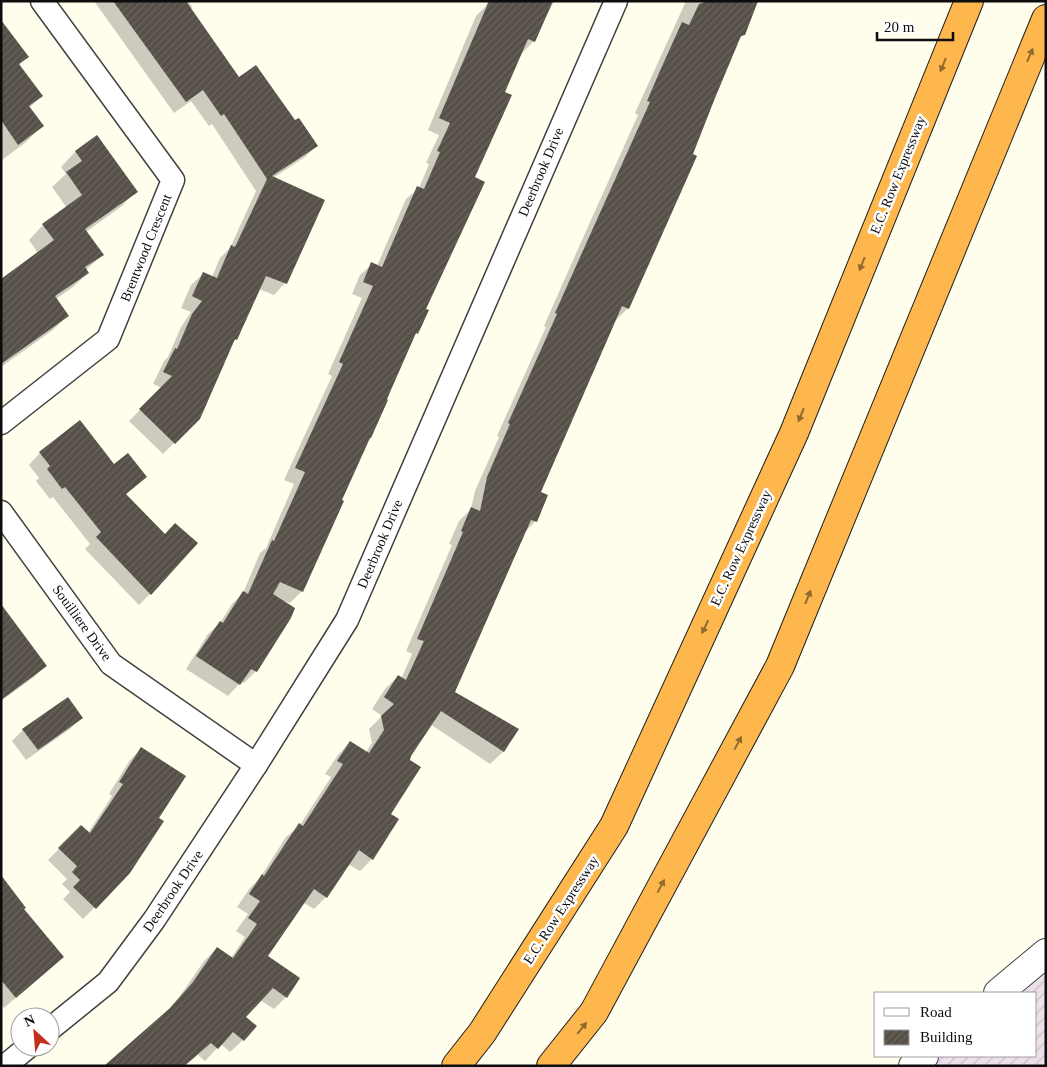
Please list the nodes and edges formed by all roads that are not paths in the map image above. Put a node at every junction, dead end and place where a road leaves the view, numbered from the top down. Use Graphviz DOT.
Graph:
graph roads {
  1 [pos="42,1"];
  2 [pos="616,1"];
  3 [pos="969,1"];
  4 [pos="1046,19"];
  5 [pos="1,423"];
  6 [pos="1,512"];
  7 [pos="256,765"];
  8 [pos="1046,953"];
  9 [pos="999,992"];
  10 [pos="60,1021"];
  11 [pos="15,1057"];
  12 [pos="923,1057"];
  13 [pos="4,1066"];
  14 [pos="456,1066"];
  15 [pos="551,1066"];
  16 [pos="913,1066"];
  1 -- 5 [label="street, Brentwood Crescent"];
  2 -- 7 [label="street, Deerbrook Drive"];
  3 -- 14 [label="highway, E.C. Row Expressway, one-way"];
  15 -- 4 [label="highway, one-way"];
  6 -- 7 [label="street, Souilliere Drive"];
  7 -- 10 [label="street, Deerbrook Drive"];
  8 -- 9 [label="street"];
  11 -- 13 [label="street"];
  12 -- 16 [label="street"];
}
